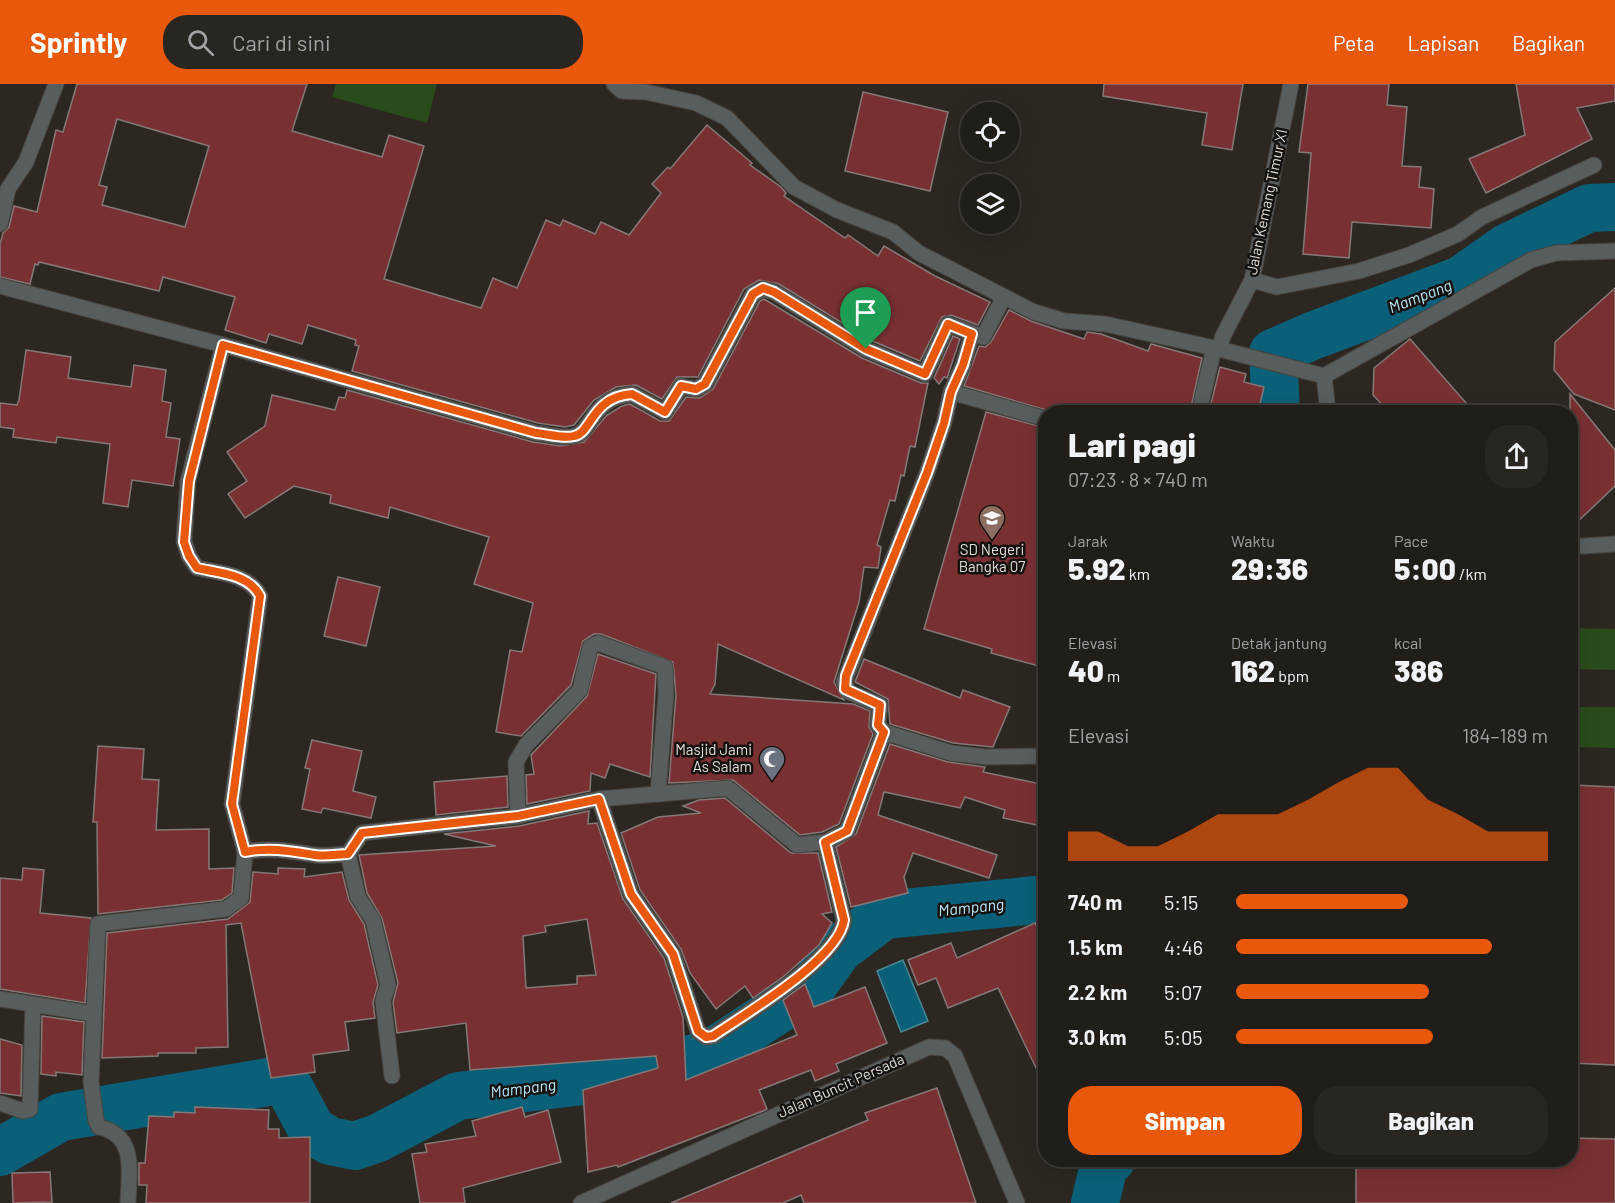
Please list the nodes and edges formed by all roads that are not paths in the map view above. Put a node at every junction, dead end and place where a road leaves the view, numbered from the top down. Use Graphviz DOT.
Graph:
graph roads {
  1 [pos="57,84"];
  2 [pos="614,84"];
  3 [pos="1290,84"];
  4 [pos="1594,165"];
  5 [pos="0,224"];
  6 [pos="1615,251"];
  7 [pos="1252,280"];
  8 [pos="0,286"];
  9 [pos="1004,297"];
  10 [pos="972,334"];
  11 [pos="1218,344"];
  12 [pos="223,345"];
  13 [pos="1324,376"];
  14 [pos="951,392"];
  15 [pos="1201,405"];
  16 [pos="1327,405"];
  17 [pos="1038,417"];
  18 [pos="1615,544"];
  19 [pos="1578,546"];
  20 [pos="884,732"];
  21 [pos="1038,756"];
  22 [pos="658,794"];
  23 [pos="599,799"];
  24 [pos="518,816"];
  25 [pos="825,842"];
  26 [pos="245,852"];
  27 [pos="348,854"];
  28 [pos="0,999"];
  29 [pos="33,1004"];
  30 [pos="94,1014"];
  31 [pos="392,1076"];
  32 [pos="0,1103"];
  33 [pos="128,1203"];
  34 [pos="581,1203"];
  35 [pos="1017,1203"];
  1 -- 5 [label="street"];
  2 -- 9 [label="street"];
  3 -- 7 [label="street, Jalan Kemang Timur XI"];
  4 -- 7 [label="street"];
  6 -- 13 [label="street"];
  7 -- 11 [label="street, Jalan Kemang Timur XI"];
  8 -- 12 [label="street"];
  9 -- 10 [label="street"];
  9 -- 11 [label="street"];
  10 -- 12 [label="street"];
  10 -- 14 [label="street"];
  11 -- 13 [label="street"];
  11 -- 15 [label="street, Jalan Kemang Timur XI"];
  12 -- 26 [label="street"];
  13 -- 16 [label="street"];
  14 -- 17 [label="street"];
  14 -- 20 [label="street"];
  18 -- 19 [label="street"];
  20 -- 21 [label="street"];
  20 -- 25 [label="street"];
  22 -- 23 [label="street"];
  22 -- 24 [label="street"];
  22 -- 25 [label="street"];
  23 -- 24 [label="street"];
  23 -- 25 [label="street"];
  24 -- 27 [label="street"];
  26 -- 27 [label="street"];
  26 -- 30 [label="street"];
  27 -- 31 [label="street"];
  28 -- 29 [label="street"];
  29 -- 30 [label="street"];
  29 -- 32 [label="street"];
  30 -- 33 [label="street"];
  34 -- 35 [label="street, Jalan Buncit Persada"];
}
